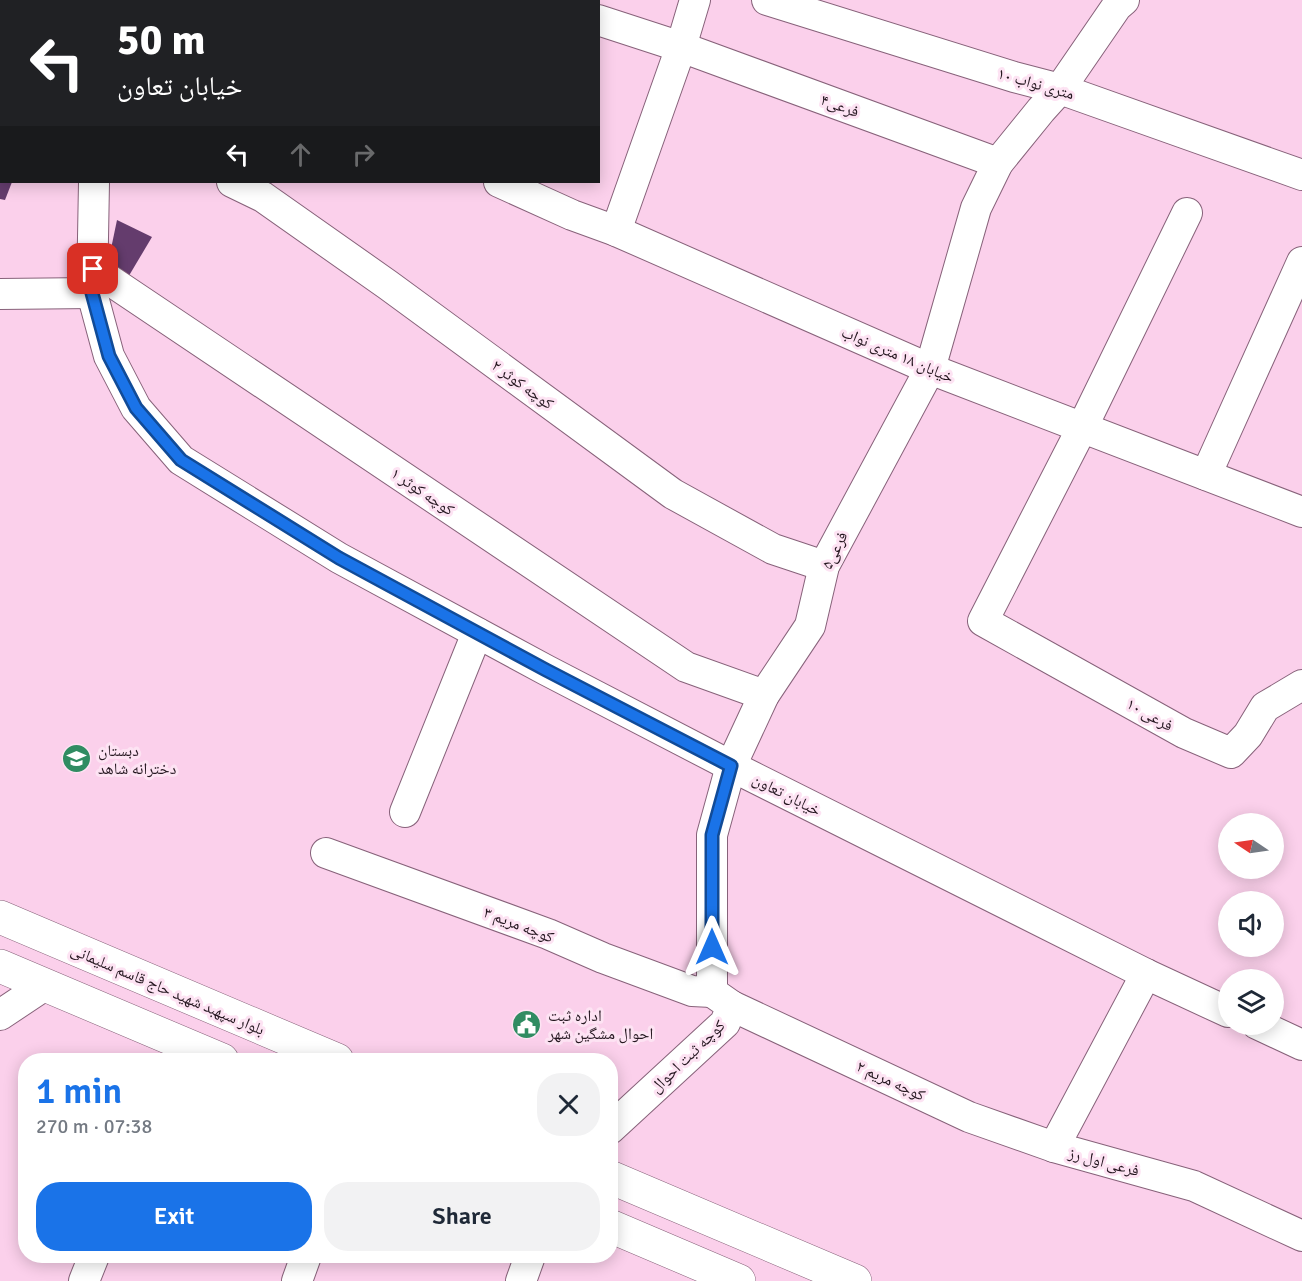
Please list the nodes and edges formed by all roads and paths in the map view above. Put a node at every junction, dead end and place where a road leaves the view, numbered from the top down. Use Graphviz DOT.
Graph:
graph roads {
  1 [pos="695,0"];
  2 [pos="767,0"];
  3 [pos="1114,2"];
  4 [pos="600,21"];
  5 [pos="681,47"];
  6 [pos="1060,88"];
  7 [pos="998,163"];
  8 [pos="1302,175"];
  9 [pos="94,183"];
  10 [pos="234,183"];
  11 [pos="501,183"];
  12 [pos="1188,213"];
  13 [pos="616,231"];
  14 [pos="1302,262"];
  15 [pos="92,281"];
  16 [pos="0,294"];
  17 [pos="930,369"];
  18 [pos="1082,428"];
  19 [pos="1206,475"];
  20 [pos="1302,512"];
  21 [pos="824,566"];
  22 [pos="477,633"];
  23 [pos="1302,685"];
  24 [pos="764,695"];
  25 [pos="731,766"];
  26 [pos="405,812"];
  27 [pos="326,853"];
  28 [pos="0,917"];
  29 [pos="0,966"];
  30 [pos="1146,974"];
  31 [pos="45,985"];
  32 [pos="722,999"];
  33 [pos="1218,1007"];
  34 [pos="0,1016"];
  35 [pos="1281,1035"];
  36 [pos="1302,1045"];
  37 [pos="178,1052"];
  38 [pos="321,1053"];
  39 [pos="618,1122"];
  40 [pos="1054,1147"];
  41 [pos="618,1180"];
  42 [pos="618,1229"];
  43 [pos="1302,1236"];
  44 [pos="91,1263"];
  45 [pos="303,1263"];
  46 [pos="527,1263"];
  47 [pos="84,1281"];
  48 [pos="297,1281"];
  49 [pos="521,1281"];
  50 [pos="739,1281"];
  51 [pos="855,1281"];
  1 -- 5 [label="street"];
  2 -- 6 [label="street, ۱۰ متری نواب"];
  3 -- 6 [label="street"];
  4 -- 5 [label="street, فرعی۴"];
  5 -- 7 [label="street, فرعی۴"];
  5 -- 13 [label="street"];
  6 -- 7 [label="street"];
  6 -- 8 [label="street, ۱۰ متری نواب"];
  7 -- 17 [label="street"];
  9 -- 15 [label="street, خیابان تعاون"];
  10 -- 21 [label="street, کوچه کوثر ۲"];
  11 -- 13 [label="street, خیابان ۱۸ متری نواب"];
  12 -- 18 [label="street"];
  13 -- 17 [label="street, خیابان ۱۸ متری نواب"];
  14 -- 19 [label="street"];
  15 -- 16 [label="street"];
  15 -- 22 [label="street, خیابان تعاون"];
  15 -- 24 [label="street, کوچه کوثر ۱"];
  17 -- 18 [label="street, خیابان ۱۸ متری نواب"];
  17 -- 21 [label="street, فرعی۵"];
  18 -- 19 [label="street, خیابان ۱۸ متری نواب"];
  18 -- 23 [label="street, فرعی ۱۰"];
  19 -- 20 [label="street, خیابان ۱۸ متری نواب"];
  21 -- 24 [label="street, فرعی۵"];
  22 -- 25 [label="street, خیابان تعاون"];
  22 -- 26 [label="street"];
  24 -- 25 [label="street, فرعی۵"];
  25 -- 30 [label="street, خیابان تعاون"];
  25 -- 32 [label="street, کوچه ثبت احوال"];
  27 -- 32 [label="street, کوچه مریم ۳"];
  28 -- 38 [label="main road, بلوار سپهبد شهید حاج قاسم سلیمانی"];
  29 -- 31 [label="main road"];
  30 -- 33 [label="street, خیابان تعاون"];
  30 -- 40 [label="street, فرعی اول رز"];
  31 -- 34 [label="street"];
  31 -- 37 [label="main road"];
  32 -- 39 [label="street, کوچه ثبت احوال"];
  32 -- 40 [label="street, کوچه مریم ۲"];
  35 -- 36 [label="street"];
  40 -- 43 [label="street, فرعی اول رز"];
  41 -- 51 [label="main road"];
  42 -- 50 [label="main road"];
  44 -- 47 [label="street"];
  45 -- 48 [label="street"];
  46 -- 49 [label="street"];
}
